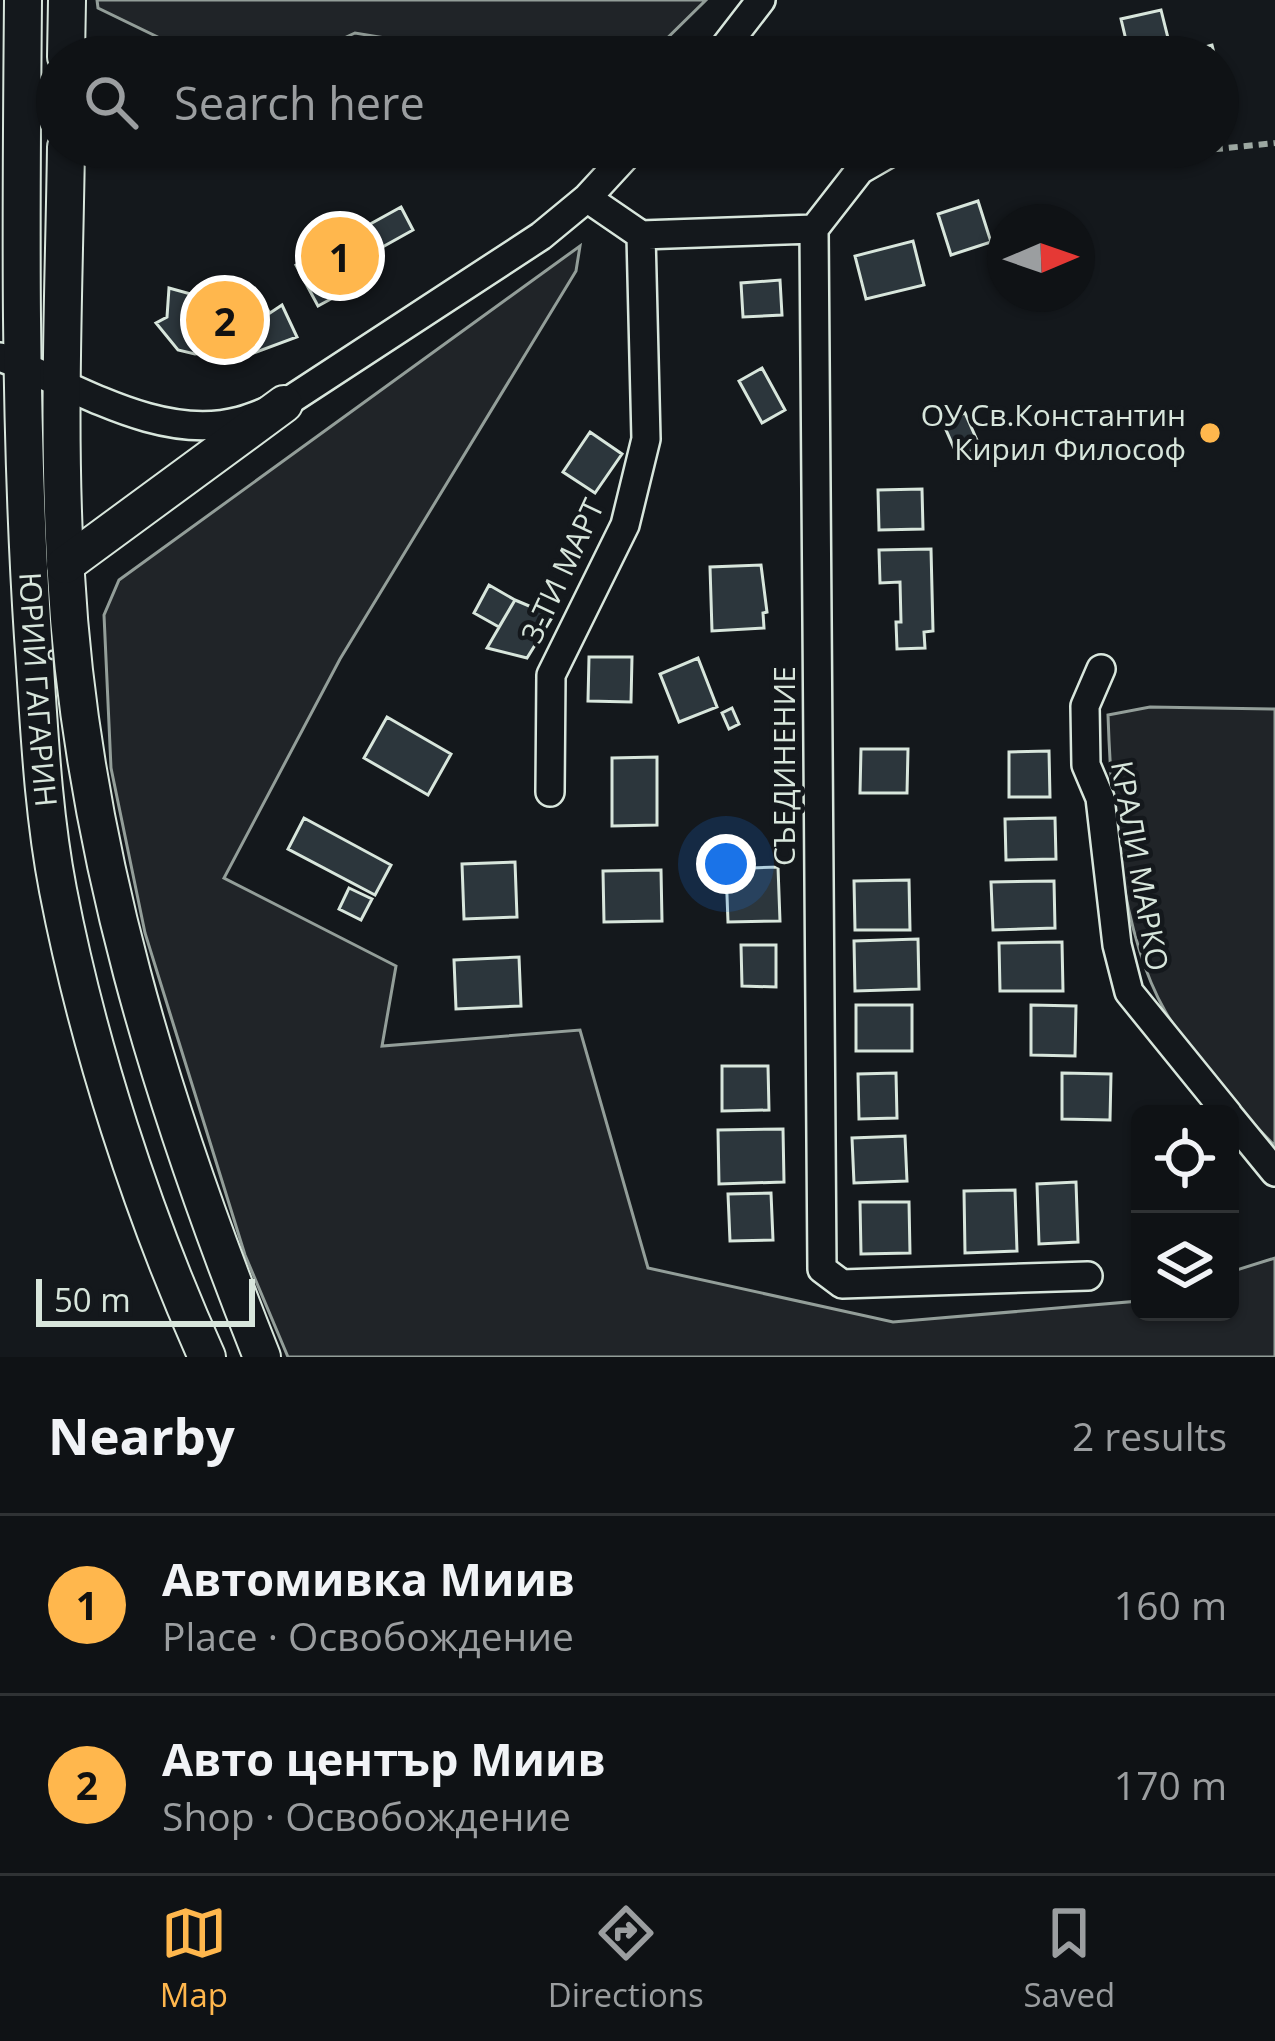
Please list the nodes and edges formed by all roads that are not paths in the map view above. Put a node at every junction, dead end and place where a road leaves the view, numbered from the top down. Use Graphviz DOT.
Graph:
graph roads {
  1 [pos="23,0"];
  2 [pos="67,0"];
  3 [pos="761,0"];
  4 [pos="66,36"];
  5 [pos="733,36"];
  6 [pos="66,168"];
  7 [pos="615,168"];
  8 [pos="863,168"];
  9 [pos="587,198"];
  10 [pos="814,230"];
  11 [pos="641,235"];
  12 [pos="10,361"];
  13 [pos="64,386"];
  14 [pos="284,404"];
  15 [pos="65,565"];
  16 [pos="1101,669"];
  17 [pos="550,791"];
  18 [pos="1220,1105"];
  19 [pos="1239,1128"];
  20 [pos="1275,1172"];
  21 [pos="1088,1276"];
  22 [pos="207,1357"];
  23 [pos="262,1357"];
  1 -- 12 [label="street, ЮРИЙ ГАГАРИН"];
  2 -- 4 [label="street"];
  3 -- 5 [label="street"];
  6 -- 13 [label="street, ЮРИЙ ГАГАРИН"];
  7 -- 9 [label="street"];
  8 -- 10 [label="street"];
  9 -- 11 [label="street"];
  9 -- 14 [label="street"];
  10 -- 11 [label="street"];
  10 -- 21 [label="street, СЪЕДИНЕНИЕ"];
  11 -- 17 [label="street, 3-ТИ МАРТ"];
  12 -- 13 [label="street"];
  12 -- 22 [label="street, ЮРИЙ ГАГАРИН"];
  13 -- 14 [label="street"];
  13 -- 15 [label="street, ЮРИЙ ГАГАРИН"];
  14 -- 15 [label="street"];
  15 -- 23 [label="street, ЮРИЙ ГАГАРИН"];
  16 -- 18 [label="street, КРАЛИ МАРКО"];
  19 -- 20 [label="street, КРАЛИ МАРКО"];
}
